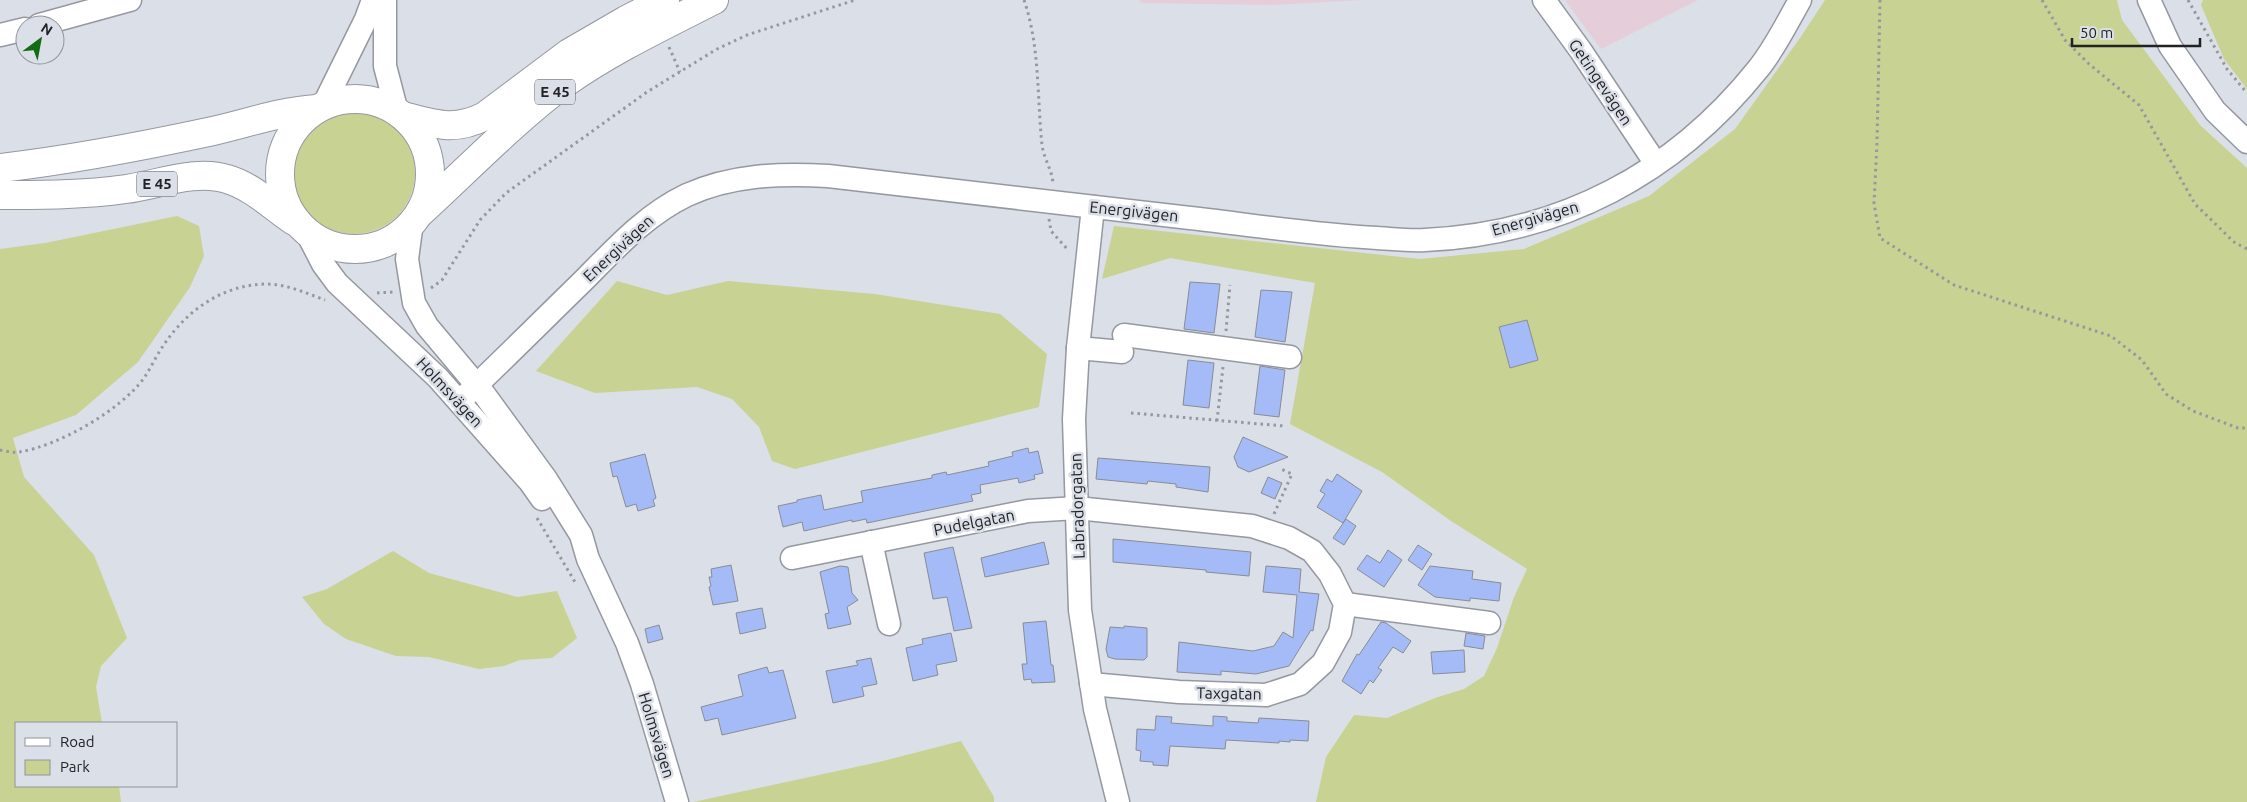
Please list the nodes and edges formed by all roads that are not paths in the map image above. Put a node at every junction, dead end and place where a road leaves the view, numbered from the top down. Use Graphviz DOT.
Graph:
graph roads {
  1 [pos="130,0"];
  2 [pos="373,0"];
  3 [pos="385,0"];
  4 [pos="665,0"];
  5 [pos="714,0"];
  6 [pos="1544,0"];
  7 [pos="1800,0"];
  8 [pos="2148,0"];
  9 [pos="65,18"];
  10 [pos="15,31"];
  11 [pos="0,35"];
  12 [pos="320,107"];
  13 [pos="400,114"];
  14 [pos="2247,142"];
  15 [pos="1656,164"];
  16 [pos="0,168"];
  17 [pos="0,195"];
  18 [pos="1093,207"];
  19 [pos="415,218"];
  20 [pos="303,228"];
  21 [pos="1078,348"];
  22 [pos="1290,357"];
  23 [pos="477,385"];
  24 [pos="460,401"];
  25 [pos="1077,508"];
  26 [pos="871,542"];
  27 [pos="792,558"];
  28 [pos="588,559"];
  29 [pos="1345,604"];
  30 [pos="1489,623"];
  31 [pos="889,624"];
  32 [pos="1091,684"];
  33 [pos="677,802"];
  34 [pos="1118,802"];
  1 -- 9 [label="street"];
  2 -- 12 [label="street"];
  3 -- 13 [label="street"];
  4 -- 13 [label="highway, E 45"];
  5 -- 19 [label="highway, E 45"];
  6 -- 15 [label="street, Getingevägen"];
  7 -- 15 [label="street, Energivägen"];
  8 -- 14 [label="street"];
  10 -- 11 [label="street"];
  12 -- 13 [label="highway, E 45"];
  12 -- 16 [label="highway, E 45"];
  12 -- 20 [label="highway, E 45"];
  13 -- 19 [label="highway, E 45"];
  15 -- 18 [label="street, Energivägen"];
  17 -- 20 [label="highway, E 45"];
  18 -- 21 [label="street, Labradorgatan"];
  18 -- 23 [label="street, Energivägen"];
  19 -- 20 [label="highway, E 45"];
  19 -- 23 [label="street, Holmsvägen"];
  20 -- 24 [label="street, Holmsvägen"];
  21 -- 22 [label="street"];
  21 -- 25 [label="street, Labradorgatan"];
  23 -- 24 [label="street, Energivägen"];
  23 -- 28 [label="street, Holmsvägen"];
  24 -- 28 [label="street, Holmsvägen"];
  25 -- 26 [label="street, Pudelgatan"];
  25 -- 29 [label="street"];
  25 -- 32 [label="street, Labradorgatan"];
  26 -- 27 [label="street, Pudelgatan"];
  26 -- 31 [label="street"];
  28 -- 33 [label="street, Holmsvägen"];
  29 -- 30 [label="street"];
  29 -- 32 [label="street, Taxgatan"];
  32 -- 34 [label="street, Labradorgatan"];
}
